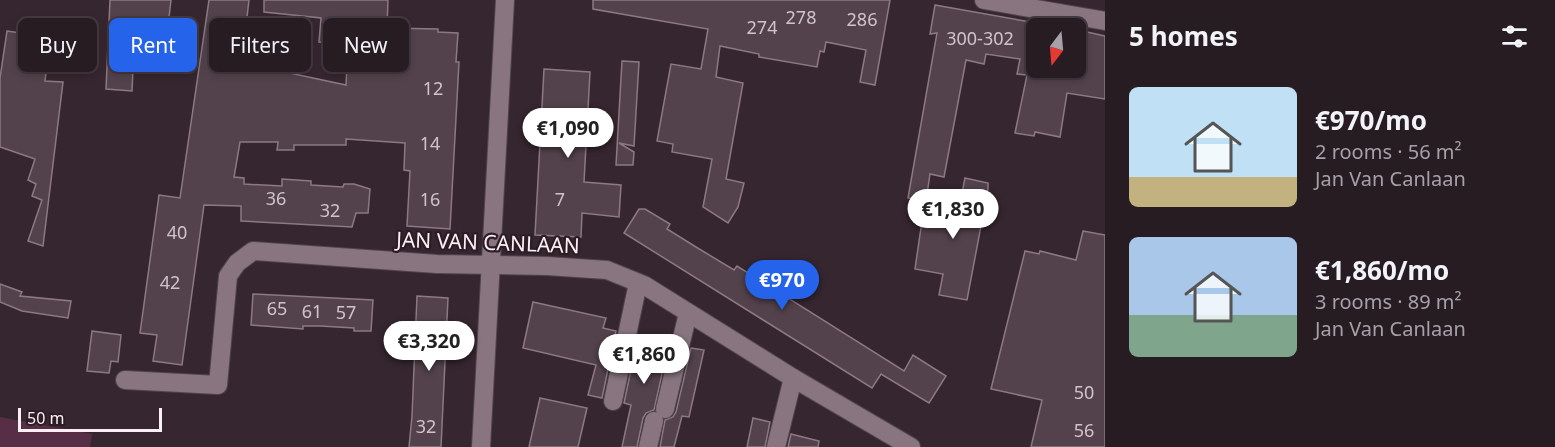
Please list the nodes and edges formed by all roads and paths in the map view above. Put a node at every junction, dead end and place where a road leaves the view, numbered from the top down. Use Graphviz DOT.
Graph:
graph roads {
  1 [pos="505,0"];
  2 [pos="984,0"];
  3 [pos="1105,21"];
  4 [pos="490,264"];
  5 [pos="638,283"];
  6 [pos="688,313"];
  7 [pos="793,378"];
  8 [pos="125,380"];
  9 [pos="613,401"];
  10 [pos="481,447"];
  11 [pos="648,447"];
  12 [pos="776,447"];
  13 [pos="911,447"];
  1 -- 4 [label="street"];
  2 -- 3 [label="street"];
  4 -- 5 [label="street, JAN VAN CANLAAN"];
  4 -- 8 [label="street, JAN VAN CANLAAN"];
  4 -- 10 [label="street"];
  5 -- 6 [label="street, JAN VAN CANLAAN"];
  5 -- 9 [label="street"];
  6 -- 7 [label="street, JAN VAN CANLAAN"];
  6 -- 11 [label="street"];
  7 -- 12 [label="street"];
  7 -- 13 [label="street, JAN VAN CANLAAN"];
}
